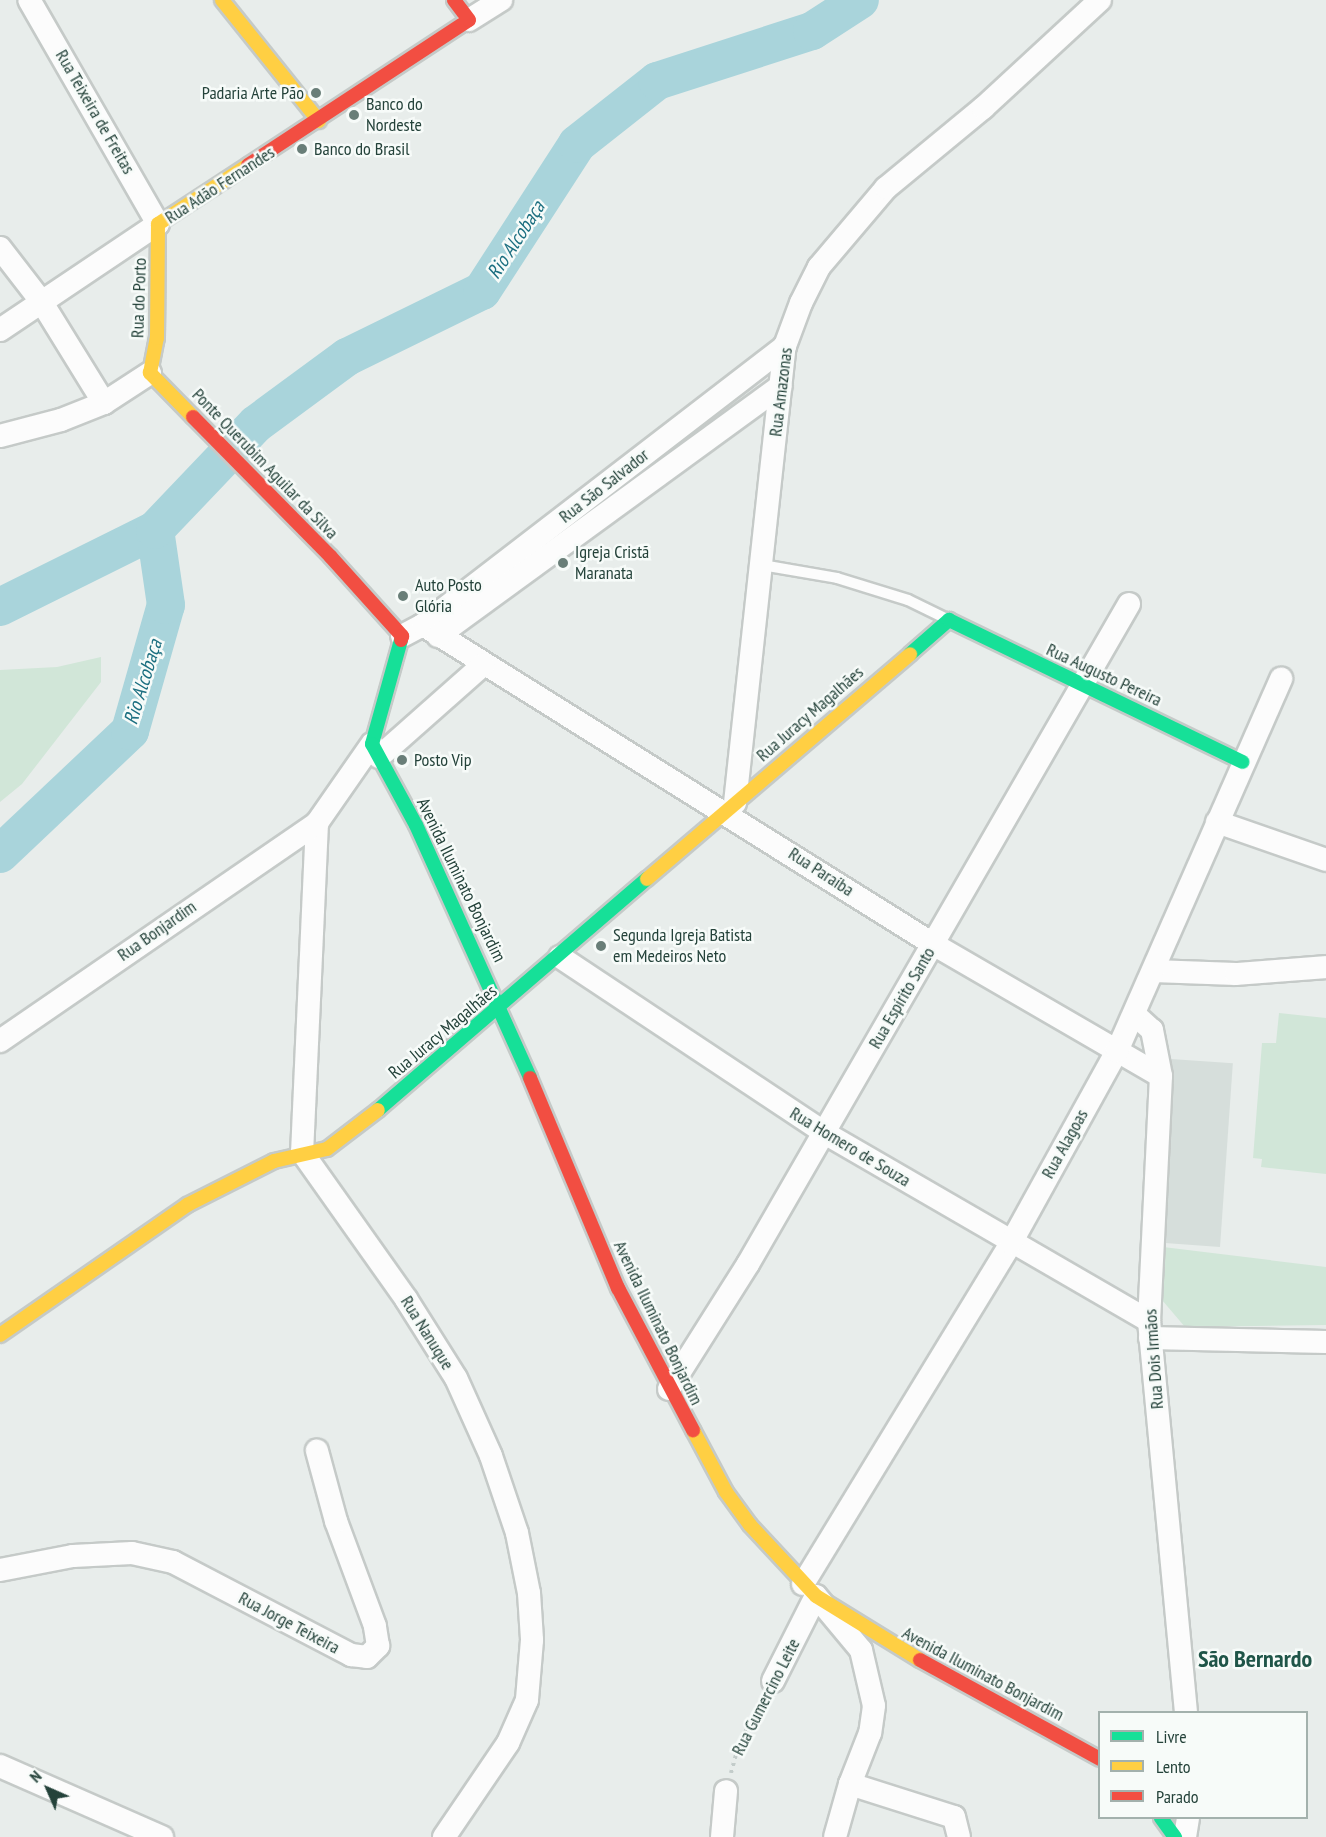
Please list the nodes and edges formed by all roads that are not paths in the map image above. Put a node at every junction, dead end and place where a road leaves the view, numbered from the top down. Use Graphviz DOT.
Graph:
graph roads {
  1 [pos="29,0"];
  2 [pos="222,0"];
  3 [pos="454,0"];
  4 [pos="501,0"];
  5 [pos="1100,0"];
  6 [pos="469,20"];
  7 [pos="319,121"];
  8 [pos="158,224"];
  9 [pos="0,248"];
  10 [pos="41,300"];
  11 [pos="0,330"];
  12 [pos="785,346"];
  13 [pos="150,373"];
  14 [pos="781,386"];
  15 [pos="104,403"];
  16 [pos="0,436"];
  17 [pos="762,564"];
  18 [pos="1130,604"];
  19 [pos="948,620"];
  20 [pos="430,631"];
  21 [pos="402,636"];
  22 [pos="483,665"];
  23 [pos="1281,679"];
  24 [pos="1083,686"];
  25 [pos="375,751"];
  26 [pos="1243,762"];
  27 [pos="731,807"];
  28 [pos="1218,822"];
  29 [pos="317,823"];
  30 [pos="1326,860"];
  31 [pos="933,944"];
  32 [pos="560,957"];
  33 [pos="1326,967"];
  34 [pos="1153,971"];
  35 [pos="501,1007"];
  36 [pos="1134,1014"];
  37 [pos="0,1041"];
  38 [pos="1117,1050"];
  39 [pos="1161,1076"];
  40 [pos="823,1132"];
  41 [pos="302,1152"];
  42 [pos="1011,1243"];
  43 [pos="1150,1330"];
  44 [pos="0,1335"];
  45 [pos="1326,1342"];
  46 [pos="669,1389"];
  47 [pos="317,1451"];
  48 [pos="0,1570"];
  49 [pos="809,1590"];
  50 [pos="773,1681"];
  51 [pos="1186,1711"];
  52 [pos="1098,1758"];
  53 [pos="0,1766"];
  54 [pos="850,1784"];
  55 [pos="726,1791"];
  56 [pos="1162,1819"];
  57 [pos="1188,1819"];
  58 [pos="959,1831"];
  59 [pos="162,1837"];
  60 [pos="444,1837"];
  61 [pos="722,1837"];
  62 [pos="835,1837"];
  63 [pos="1175,1837"];
  64 [pos="1185,1837"];
  1 -- 8 [label="street, Rua Teixeira de Freitas"];
  2 -- 7 [label="street"];
  3 -- 6 [label="street"];
  4 -- 6 [label="street"];
  5 -- 12 [label="street, Rua Amazonas"];
  6 -- 7 [label="street, Rua Adão Fernandes"];
  7 -- 8 [label="street, Rua Adão Fernandes"];
  8 -- 10 [label="street, Rua Adão Fernandes"];
  8 -- 13 [label="street, Rua do Porto"];
  9 -- 10 [label="street"];
  10 -- 11 [label="street, Rua Adão Fernandes"];
  10 -- 15 [label="street"];
  12 -- 14 [label="street, Rua Amazonas"];
  12 -- 20 [label="street, Rua São Salvador"];
  13 -- 15 [label="street"];
  13 -- 21 [label="street, Ponte Querubim Aguilar da Silva"];
  14 -- 17 [label="street, Rua Amazonas"];
  14 -- 20 [label="street, Rua São Salvador"];
  15 -- 16 [label="street"];
  17 -- 19 [label="lane"];
  17 -- 27 [label="street, Rua Amazonas"];
  18 -- 24 [label="street, Rua Espírito Santo"];
  19 -- 24 [label="street, Rua Augusto Pereira"];
  19 -- 27 [label="street, Rua Juracy Magalhães"];
  20 -- 21 [label="street"];
  20 -- 22 [label="street, Rua Paraíba"];
  21 -- 25 [label="street"];
  22 -- 25 [label="street"];
  22 -- 27 [label="street, Rua Paraíba"];
  23 -- 26 [label="street, Rua Alagoas"];
  24 -- 26 [label="street, Rua Augusto Pereira"];
  24 -- 31 [label="street, Rua Espírito Santo"];
  25 -- 29 [label="street"];
  25 -- 35 [label="street, Avenida Iluminato Bonjardim"];
  26 -- 28 [label="street, Rua Alagoas"];
  27 -- 31 [label="street, Rua Paraíba"];
  27 -- 32 [label="street, Rua Juracy Magalhães"];
  28 -- 30 [label="street"];
  28 -- 34 [label="street, Rua Alagoas"];
  29 -- 37 [label="street, Rua Bonjardim"];
  29 -- 41 [label="street"];
  31 -- 38 [label="street, Rua Paraíba"];
  31 -- 40 [label="street, Rua Espírito Santo"];
  32 -- 35 [label="street, Rua Juracy Magalhães"];
  32 -- 40 [label="street, Rua Homero de Souza"];
  33 -- 34 [label="street"];
  34 -- 36 [label="street, Rua Alagoas"];
  35 -- 41 [label="street, Rua Juracy Magalhães"];
  35 -- 46 [label="street, Avenida Iluminato Bonjardim"];
  36 -- 38 [label="street, Rua Alagoas"];
  36 -- 39 [label="street, Rua Dois Irmãos"];
  38 -- 39 [label="street, Rua Paraíba"];
  38 -- 42 [label="street, Rua Alagoas"];
  39 -- 43 [label="street, Rua Dois Irmãos"];
  40 -- 42 [label="street, Rua Homero de Souza"];
  40 -- 46 [label="street, Rua Espírito Santo"];
  41 -- 44 [label="street, Rua Juracy Magalhães"];
  41 -- 60 [label="street, Rua Nanuque"];
  42 -- 43 [label="street, Rua Homero de Souza"];
  42 -- 49 [label="street, Rua Alagoas"];
  43 -- 45 [label="street, Rua Homero de Souza"];
  43 -- 51 [label="street, Rua Dois Irmãos"];
  46 -- 49 [label="street, Avenida Iluminato Bonjardim"];
  47 -- 48 [label="street, Rua Jorge Teixeira"];
  49 -- 50 [label="street, Rua Gumercino Leite"];
  49 -- 52 [label="street, Avenida Iluminato Bonjardim"];
  49 -- 54 [label="street"];
  53 -- 59 [label="street"];
  54 -- 58 [label="street"];
  54 -- 62 [label="street"];
  55 -- 61 [label="street"];
  56 -- 63 [label="street"];
  57 -- 64 [label="street"];
}
